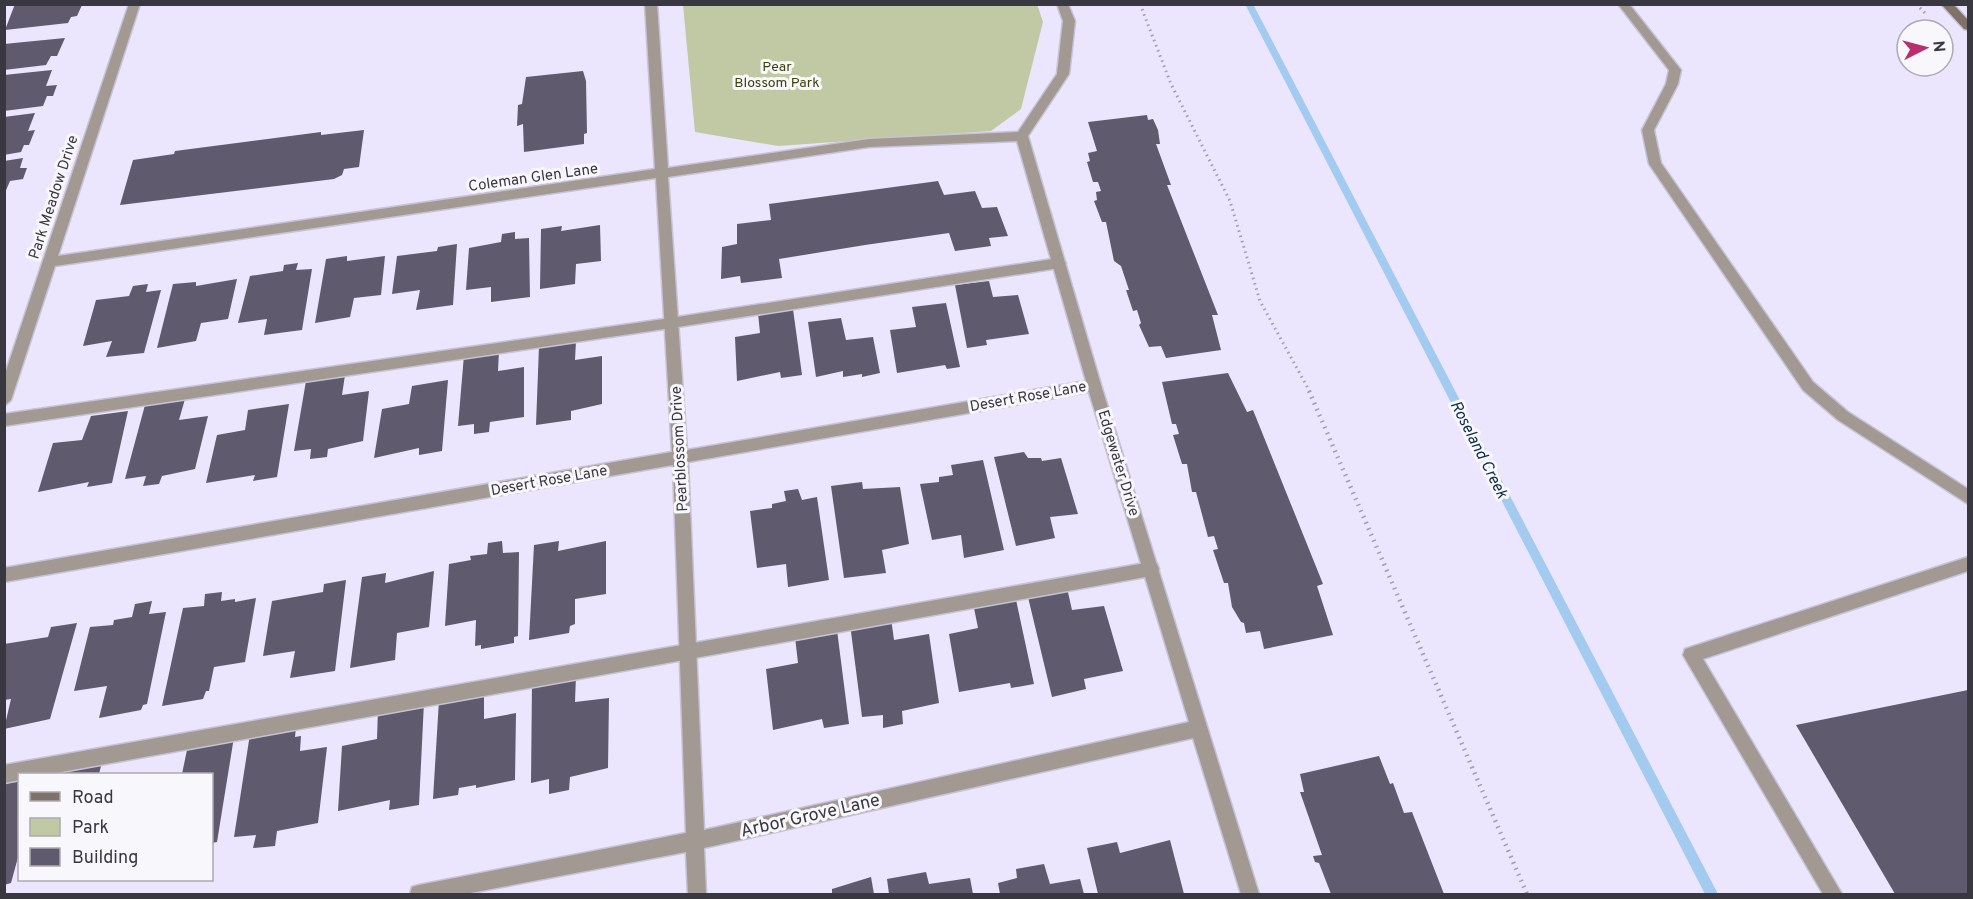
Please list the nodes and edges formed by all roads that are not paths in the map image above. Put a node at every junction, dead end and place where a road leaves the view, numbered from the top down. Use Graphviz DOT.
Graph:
graph roads {
  1 [pos="135,4"];
  2 [pos="651,4"];
  3 [pos="1062,4"];
  4 [pos="1623,4"];
  5 [pos="1946,4"];
  6 [pos="1968,26"];
  7 [pos="1022,136"];
  8 [pos="661,175"];
  9 [pos="49,262"];
  10 [pos="1059,263"];
  11 [pos="671,323"];
  12 [pos="1094,384"];
  13 [pos="4,400"];
  14 [pos="4,420"];
  15 [pos="680,457"];
  16 [pos="1968,497"];
  17 [pos="1968,564"];
  18 [pos="1151,568"];
  19 [pos="4,575"];
  20 [pos="687,650"];
  21 [pos="1199,728"];
  22 [pos="4,774"];
  23 [pos="694,842"];
  24 [pos="419,894"];
  25 [pos="697,894"];
  26 [pos="1250,894"];
  27 [pos="1833,894"];
  1 -- 9 [label="street, Park Meadow Drive"];
  2 -- 8 [label="street, Pearblossom Drive"];
  3 -- 7 [label="street"];
  4 -- 16 [label="street"];
  5 -- 6 [label="street"];
  7 -- 8 [label="street, Coleman Glen Lane"];
  7 -- 10 [label="street, Edgewater Drive"];
  8 -- 9 [label="street, Coleman Glen Lane"];
  8 -- 11 [label="street, Pearblossom Drive"];
  9 -- 13 [label="street, Park Meadow Drive"];
  10 -- 11 [label="street"];
  10 -- 12 [label="street, Edgewater Drive"];
  11 -- 14 [label="street"];
  11 -- 15 [label="street, Pearblossom Drive"];
  12 -- 15 [label="street, Desert Rose Lane"];
  12 -- 18 [label="street, Edgewater Drive"];
  15 -- 19 [label="street, Desert Rose Lane"];
  15 -- 20 [label="street, Pearblossom Drive"];
  17 -- 27 [label="street"];
  18 -- 20 [label="street"];
  18 -- 21 [label="street, Edgewater Drive"];
  20 -- 22 [label="street"];
  20 -- 23 [label="street, Pearblossom Drive"];
  21 -- 23 [label="street, Arbor Grove Lane"];
  21 -- 26 [label="street, Edgewater Drive"];
  23 -- 24 [label="street, Arbor Grove Lane"];
  23 -- 25 [label="street, Pearblossom Drive"];
}
